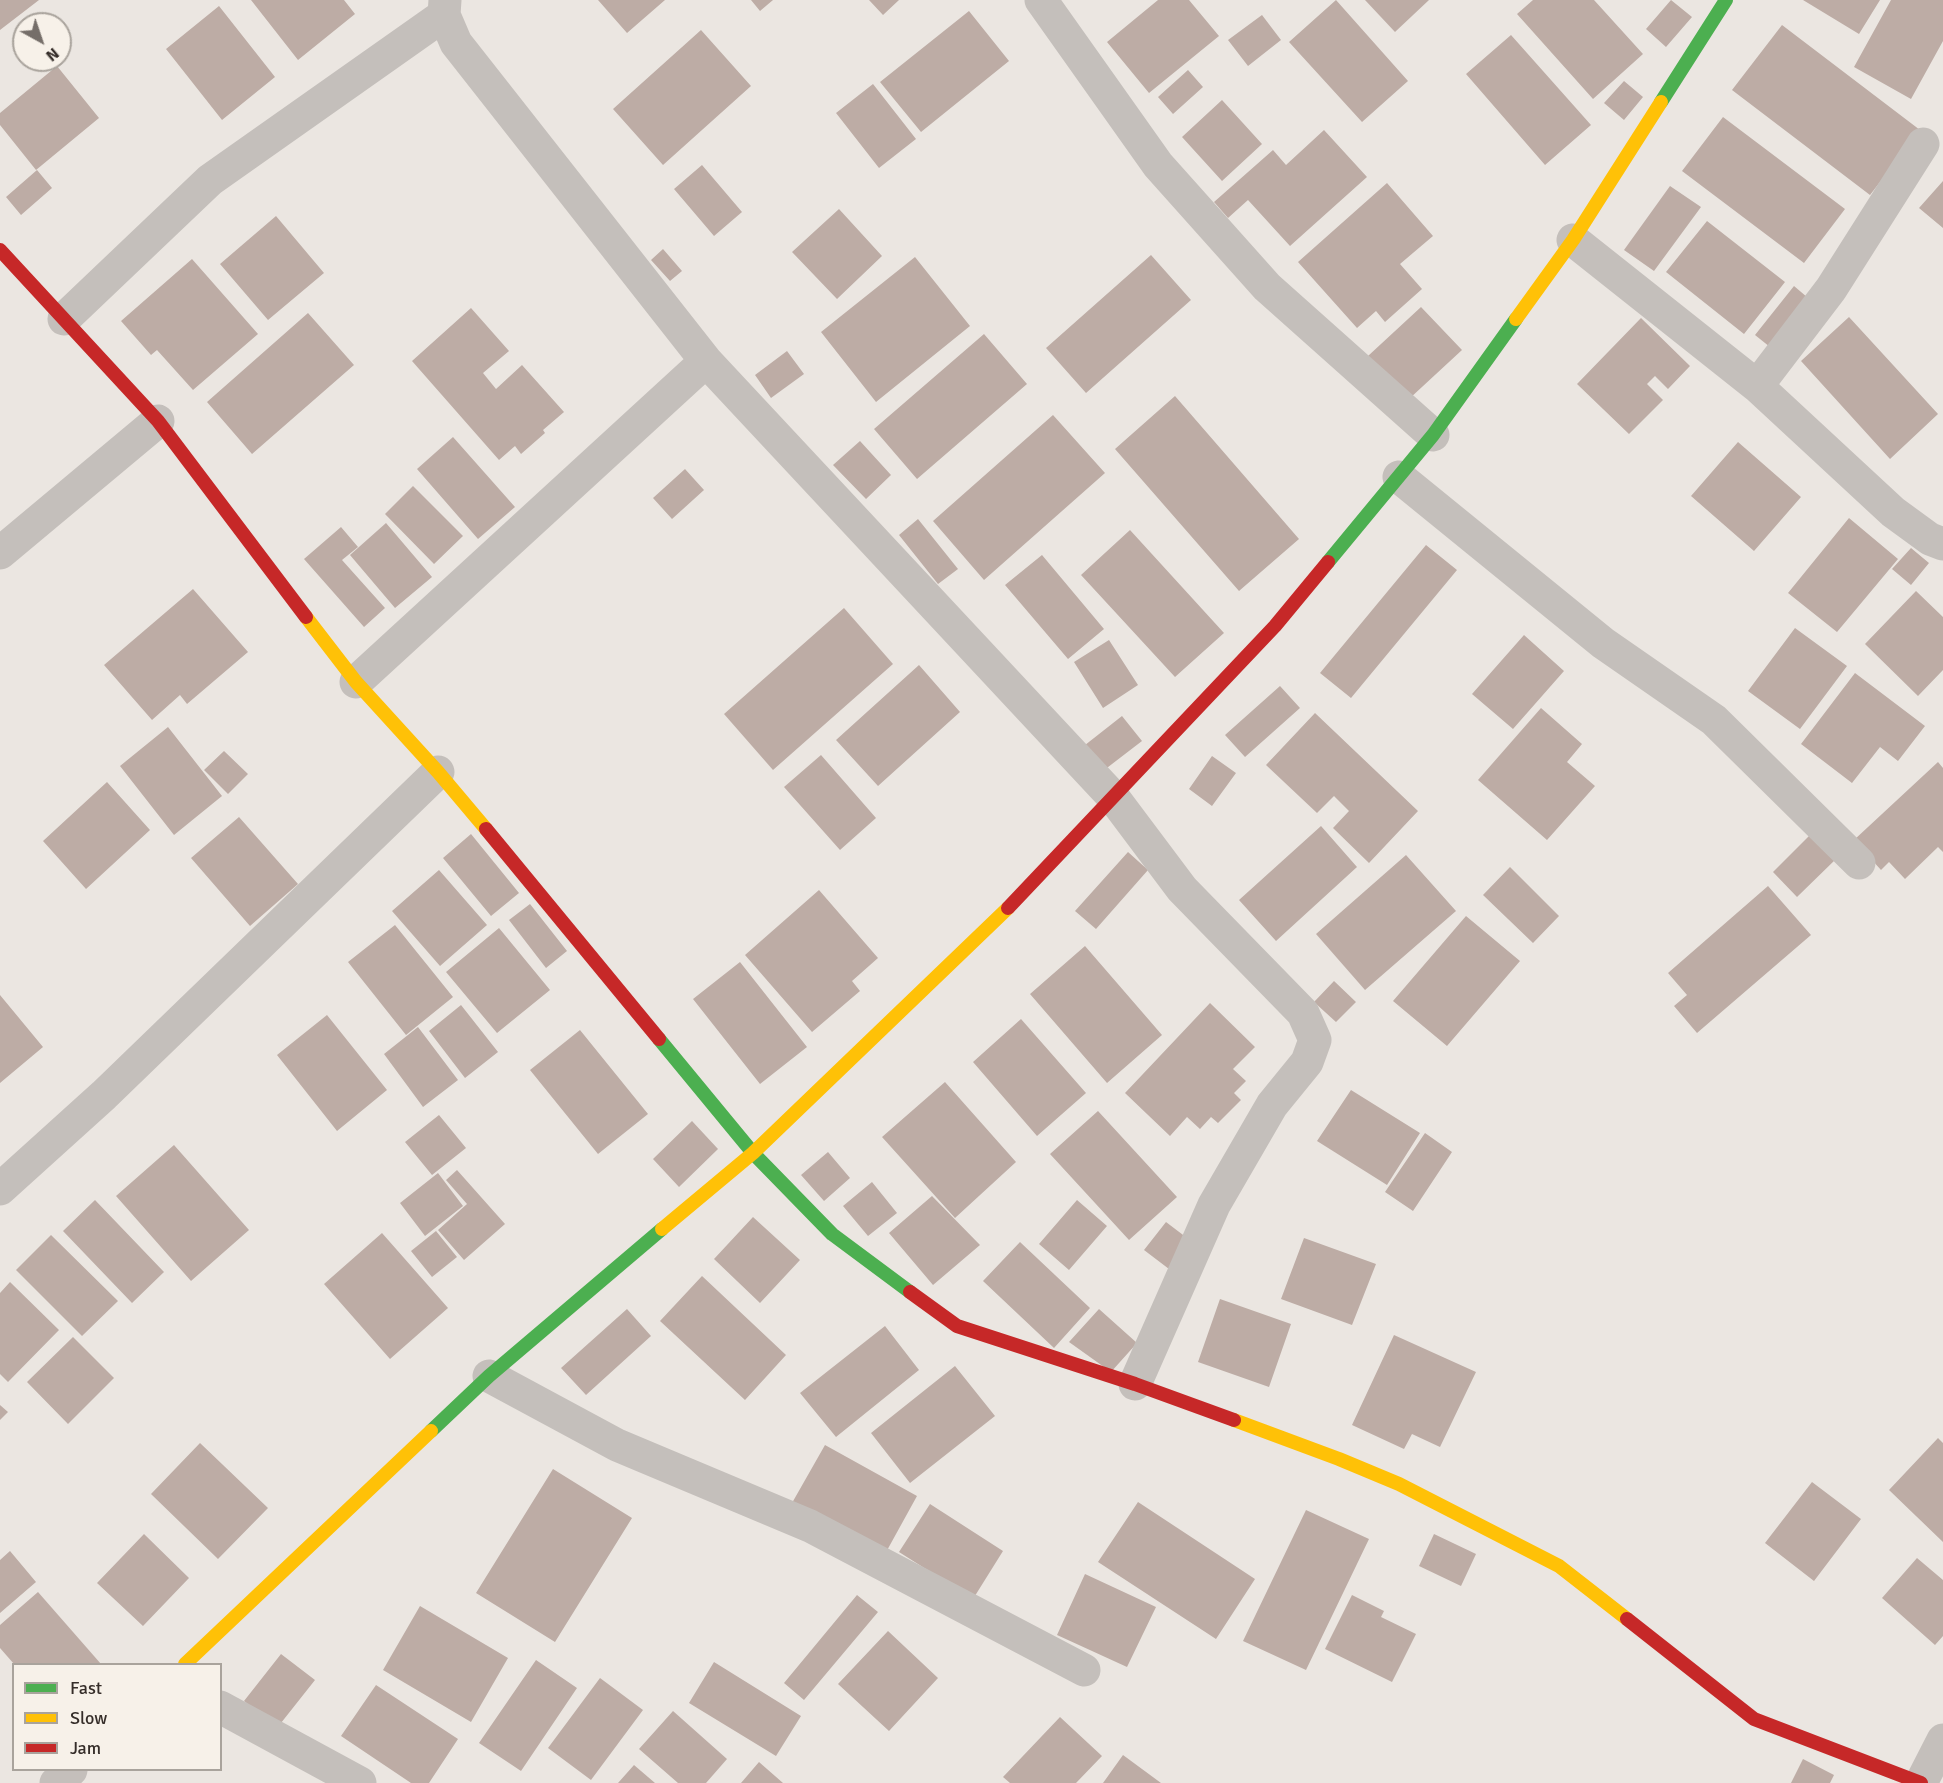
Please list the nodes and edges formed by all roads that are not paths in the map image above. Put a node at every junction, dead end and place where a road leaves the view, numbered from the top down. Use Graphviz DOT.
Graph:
graph roads {
  1 [pos="1041,0"];
  2 [pos="1725,0"];
  3 [pos="444,7"];
  4 [pos="1923,144"];
  5 [pos="1573,240"];
  6 [pos="0,250"];
  7 [pos="64,319"];
  8 [pos="706,361"];
  9 [pos="1757,386"];
  10 [pos="158,421"];
  11 [pos="1433,435"];
  12 [pos="1399,477"];
  13 [pos="1943,544"];
  14 [pos="0,553"];
  15 [pos="356,682"];
  16 [pos="438,772"];
  17 [pos="1113,797"];
  18 [pos="1859,863"];
  19 [pos="753,1153"];
  20 [pos="0,1189"];
  21 [pos="489,1376"];
  22 [pos="1135,1384"];
  23 [pos="187,1663"];
  24 [pos="1084,1670"];
  25 [pos="222,1708"];
  26 [pos="1943,1740"];
  27 [pos="70,1771"];
  28 [pos="56,1783"];
  29 [pos="360,1783"];
  30 [pos="1921,1783"];
  1 -- 11 [label="street"];
  2 -- 5 [label="street"];
  3 -- 7 [label="street"];
  3 -- 8 [label="street"];
  4 -- 9 [label="street"];
  5 -- 9 [label="street"];
  5 -- 11 [label="street"];
  6 -- 7 [label="street"];
  7 -- 10 [label="street"];
  8 -- 15 [label="street"];
  8 -- 17 [label="street"];
  9 -- 13 [label="street"];
  10 -- 14 [label="street"];
  10 -- 15 [label="street"];
  11 -- 12 [label="street"];
  12 -- 17 [label="street"];
  12 -- 18 [label="street"];
  15 -- 16 [label="street"];
  16 -- 19 [label="street"];
  16 -- 20 [label="street"];
  17 -- 19 [label="street"];
  17 -- 22 [label="street"];
  19 -- 21 [label="street"];
  19 -- 22 [label="street"];
  21 -- 23 [label="street"];
  21 -- 24 [label="street"];
  22 -- 30 [label="street"];
  25 -- 29 [label="street"];
  26 -- 30 [label="street"];
  27 -- 28 [label="street"];
}
